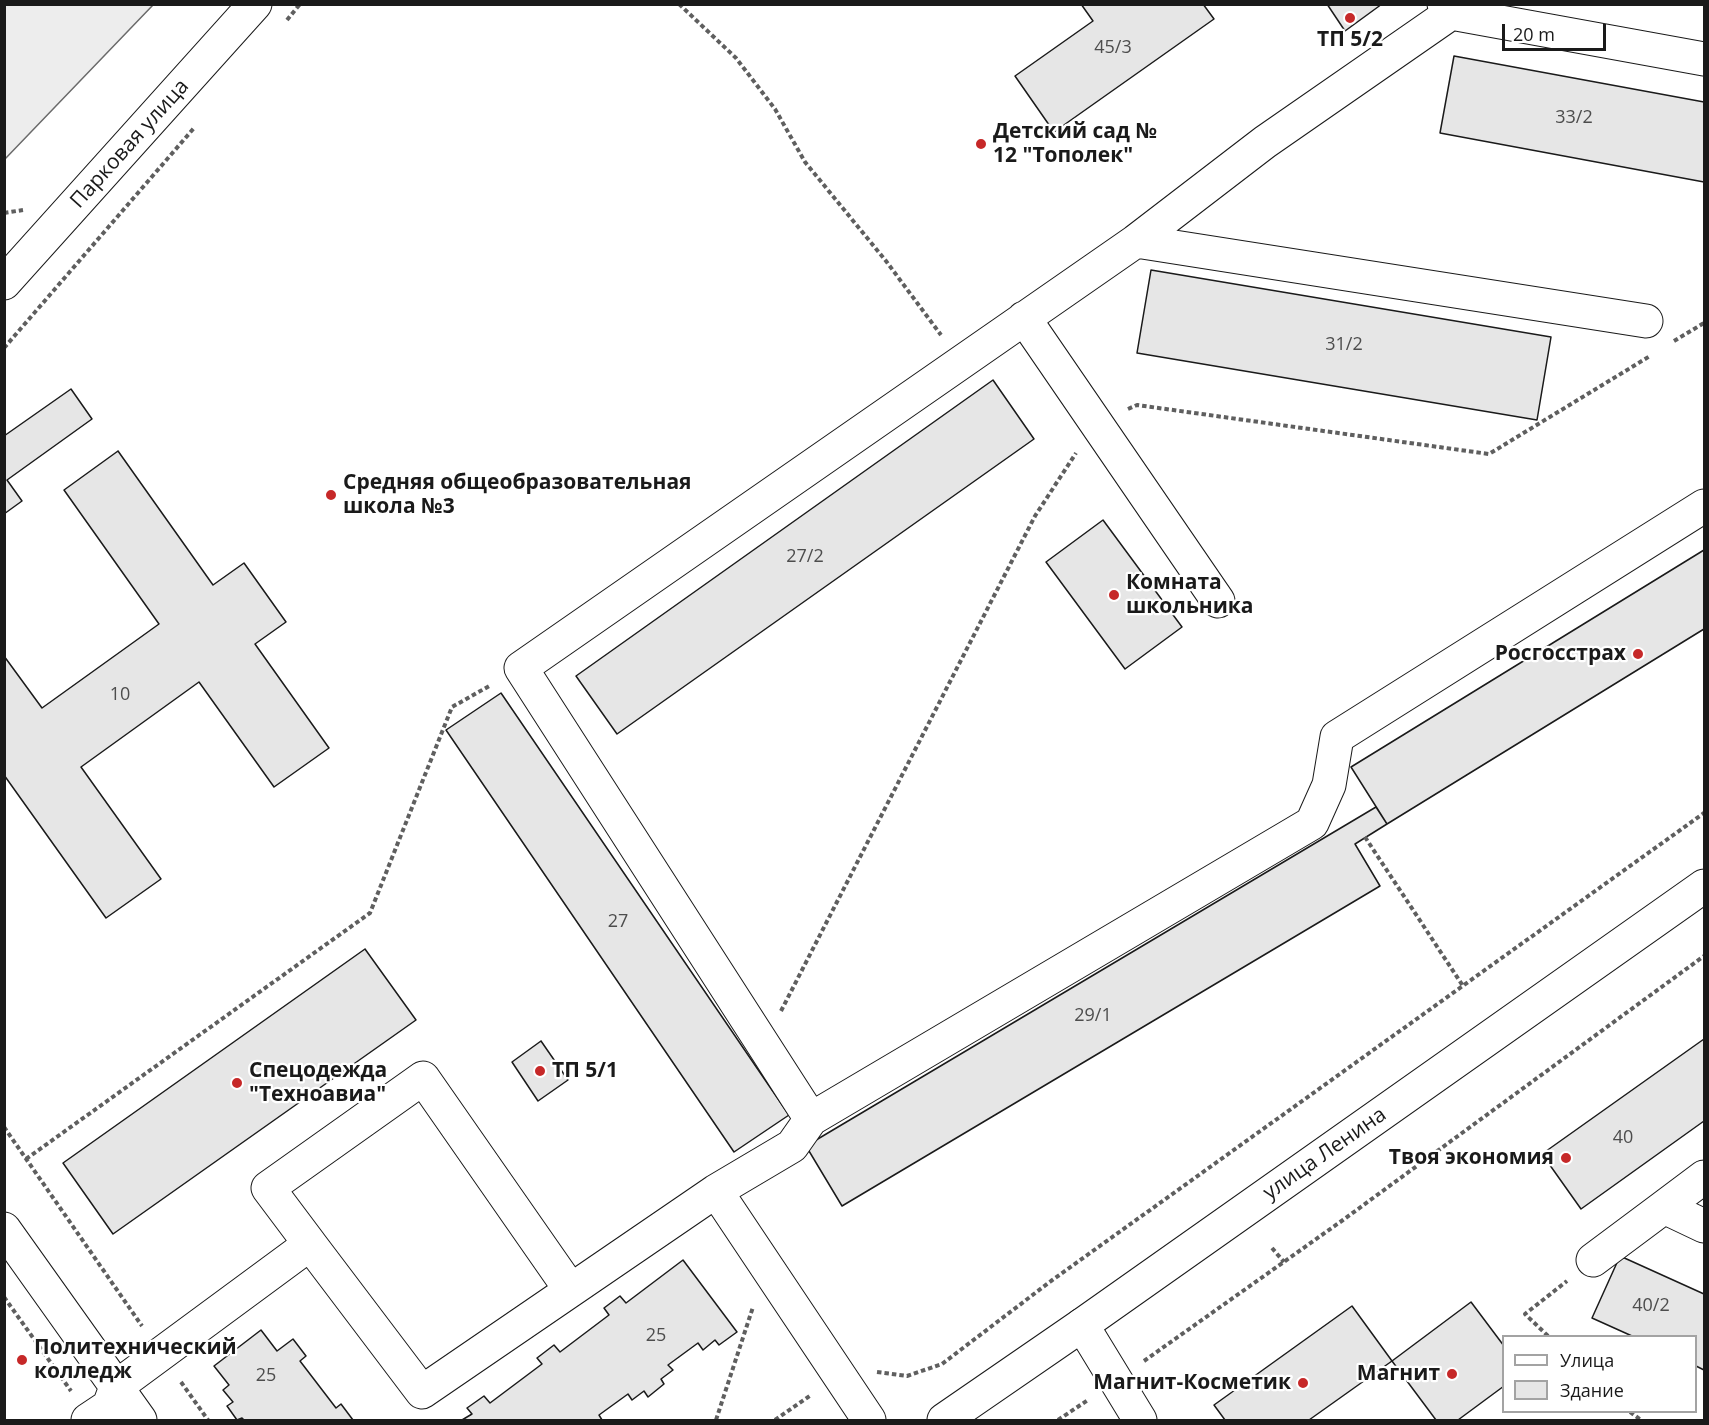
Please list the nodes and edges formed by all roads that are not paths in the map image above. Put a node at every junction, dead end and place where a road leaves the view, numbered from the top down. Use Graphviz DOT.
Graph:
graph roads {
  1 [pos="255,4"];
  2 [pos="1448,9"];
  3 [pos="1704,59"];
  4 [pos="1136,241"];
  5 [pos="4,283"];
  6 [pos="1024,318"];
  7 [pos="1646,321"];
  8 [pos="1704,506"];
  9 [pos="1218,601"];
  10 [pos="1704,886"];
  11 [pos="811,1119"];
  12 [pos="1704,1178"];
  13 [pos="716,1191"];
  14 [pos="1664,1207"];
  15 [pos="1704,1226"];
  16 [pos="4,1229"];
  17 [pos="310,1244"];
  18 [pos="1593,1260"];
  19 [pos="570,1289"];
  20 [pos="1082,1325"];
  21 [pos="116,1387"];
  22 [pos="89,1420"];
  23 [pos="140,1420"];
  24 [pos="869,1420"];
  25 [pos="944,1420"];
  26 [pos="1140,1420"];
  1 -- 5 [label="main road, Парковая улица"];
  2 -- 3 [label="main road"];
  2 -- 4 [label="main road"];
  4 -- 6 [label="main road"];
  4 -- 7 [label="main road"];
  6 -- 9 [label="main road"];
  6 -- 11 [label="main road"];
  8 -- 11 [label="main road"];
  10 -- 20 [label="main road, улица Ленина"];
  11 -- 13 [label="main road"];
  12 -- 14 [label="main road"];
  13 -- 19 [label="main road"];
  13 -- 24 [label="main road"];
  14 -- 15 [label="main road"];
  14 -- 18 [label="main road"];
  16 -- 21 [label="main road"];
  17 -- 19 [label="main road"];
  17 -- 19 [label="main road"];
  17 -- 21 [label="main road"];
  20 -- 25 [label="main road, улица Ленина"];
  20 -- 26 [label="main road"];
  21 -- 22 [label="main road"];
  21 -- 23 [label="main road"];
}
